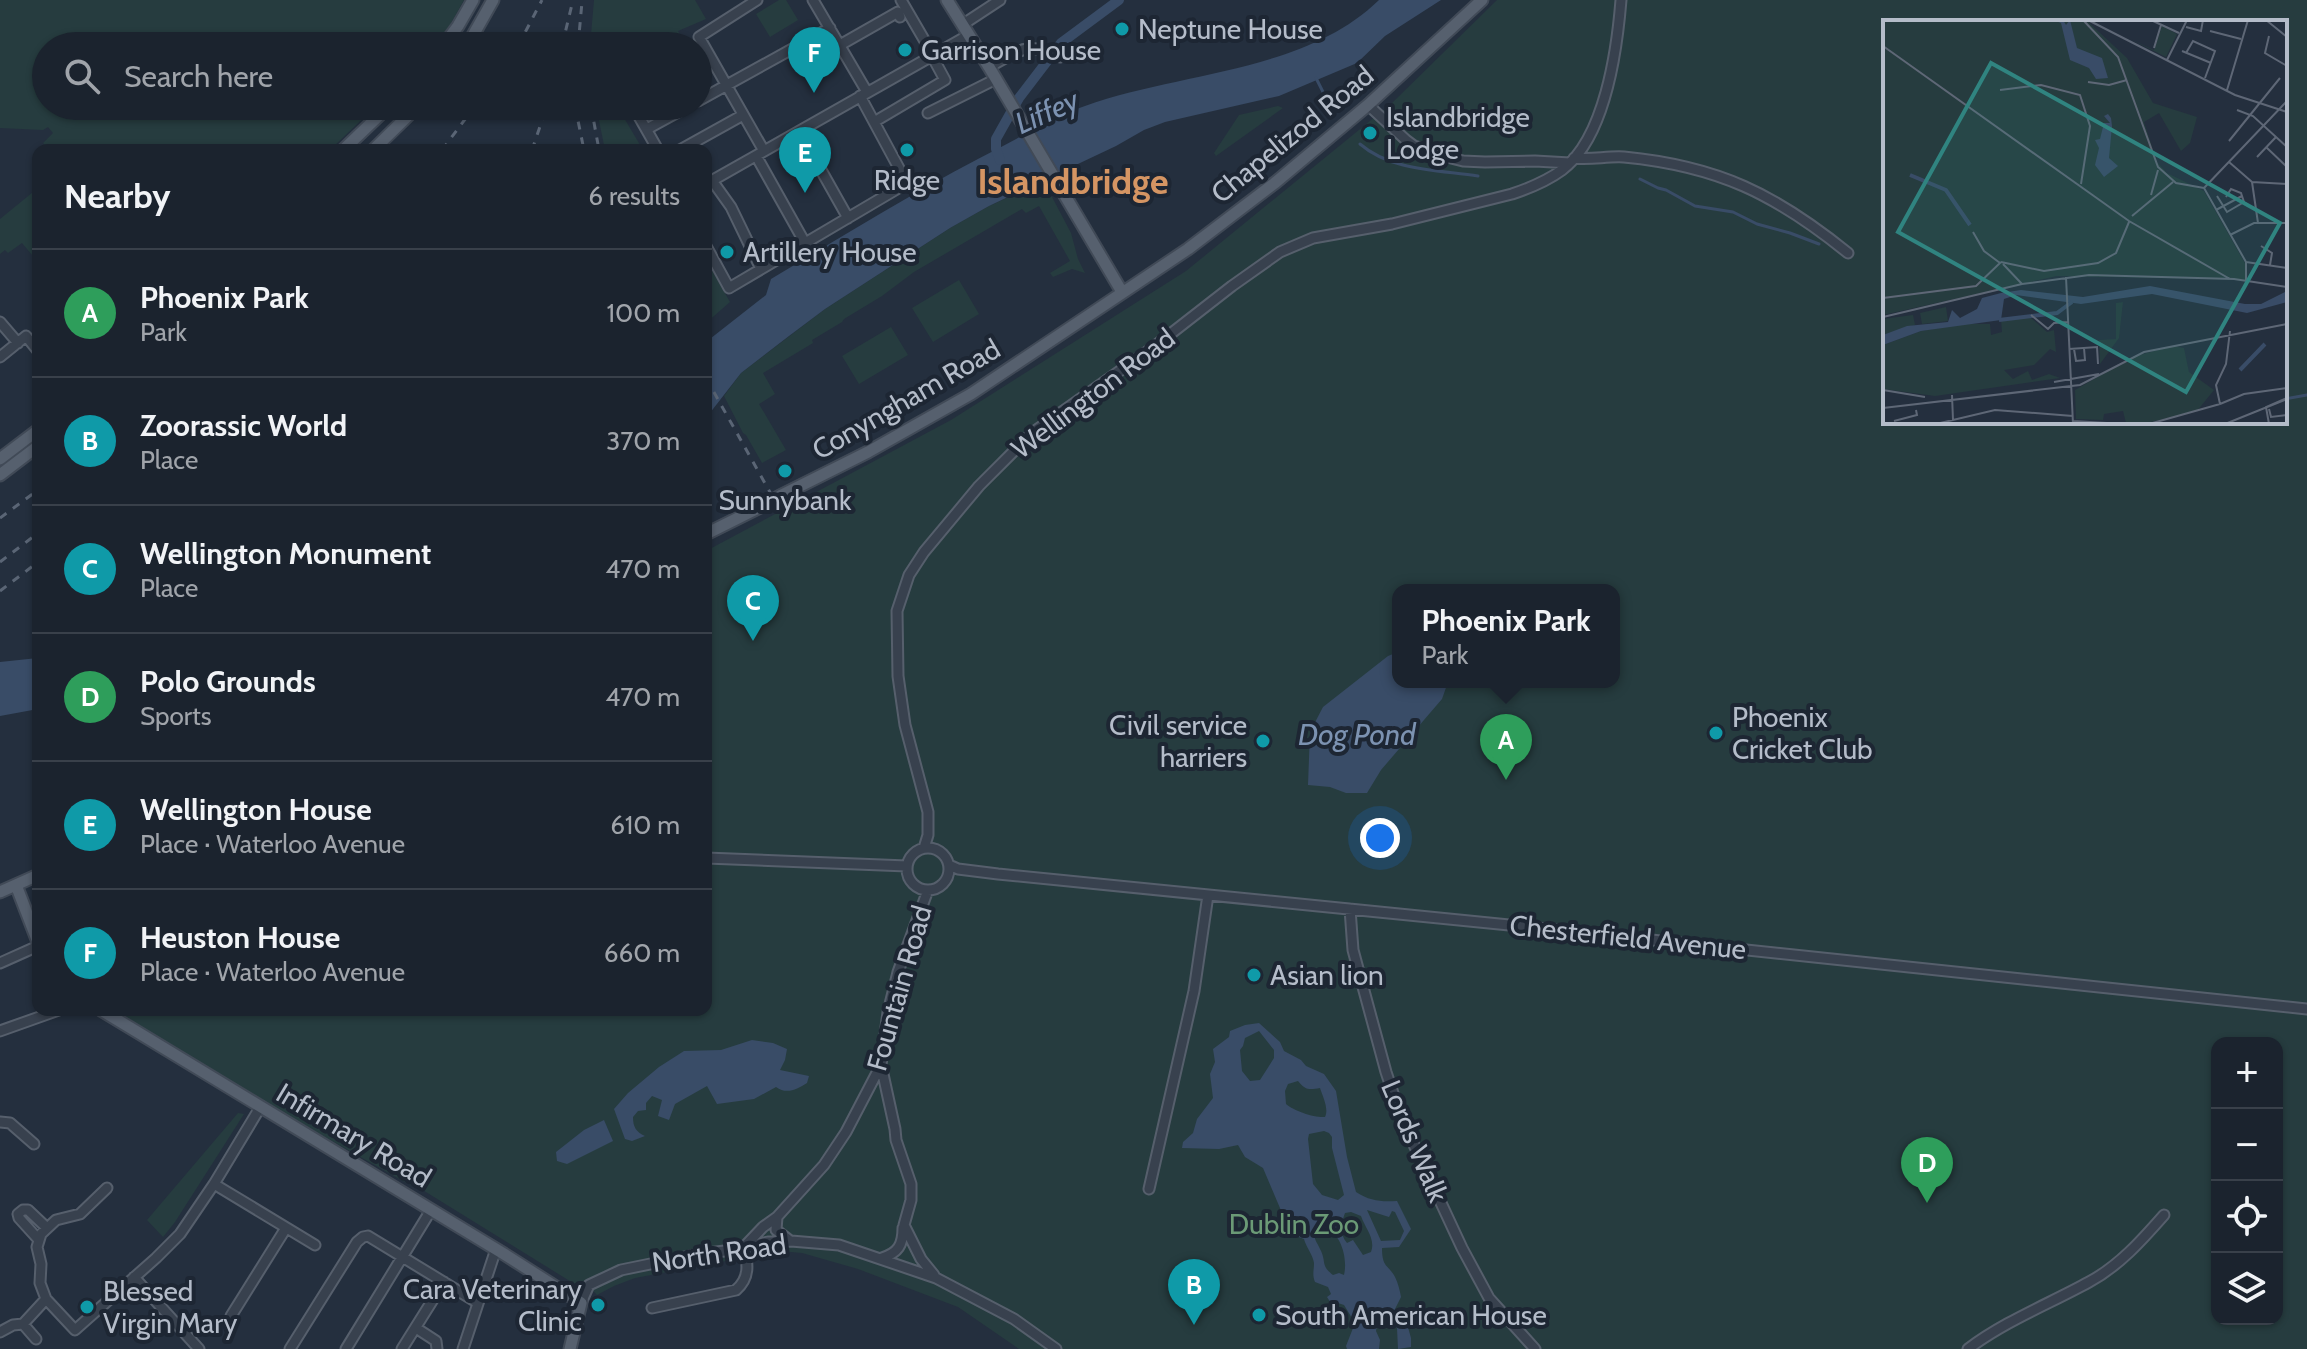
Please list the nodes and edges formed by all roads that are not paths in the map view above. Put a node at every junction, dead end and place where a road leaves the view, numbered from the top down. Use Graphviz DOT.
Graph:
graph roads {
  1 [pos="473,0"];
  2 [pos="493,0"];
  3 [pos="757,0"];
  4 [pos="813,0"];
  5 [pos="901,0"];
  6 [pos="947,0"];
  7 [pos="1000,0"];
  8 [pos="1482,0"];
  9 [pos="1621,0"];
  10 [pos="904,14"];
  11 [pos="830,28"];
  12 [pos="966,30"];
  13 [pos="454,32"];
  14 [pos="475,32"];
  15 [pos="707,32"];
  16 [pos="840,45"];
  17 [pos="933,55"];
  18 [pos="1060,57"];
  19 [pos="712,67"];
  20 [pos="989,67"];
  21 [pos="996,79"];
  22 [pos="726,86"];
  23 [pos="712,94"];
  24 [pos="863,94"];
  25 [pos="1368,105"];
  26 [pos="928,113"];
  27 [pos="743,115"];
  28 [pos="374,120"];
  29 [pos="404,120"];
  30 [pos="642,120"];
  31 [pos="663,120"];
  32 [pos="874,122"];
  33 [pos="647,129"];
  34 [pos="803,138"];
  35 [pos="349,144"];
  36 [pos="379,144"];
  37 [pos="655,144"];
  38 [pos="691,144"];
  39 [pos="762,156"];
  40 [pos="1572,160"];
  41 [pos="712,184"];
  42 [pos="712,186"];
  43 [pos="848,218"];
  44 [pos="805,243"];
  45 [pos="1848,253"];
  46 [pos="712,257"];
  47 [pos="761,269"];
  48 [pos="1122,292"];
  49 [pos="0,322"];
  50 [pos="18,343"];
  51 [pos="32,344"];
  52 [pos="0,357"];
  53 [pos="32,435"];
  54 [pos="32,451"];
  55 [pos="0,459"];
  56 [pos="0,475"];
  57 [pos="712,531"];
  58 [pos="924,848"];
  59 [pos="712,858"];
  60 [pos="949,865"];
  61 [pos="907,866"];
  62 [pos="32,878"];
  63 [pos="16,885"];
  64 [pos="928,890"];
  65 [pos="0,892"];
  66 [pos="1208,895"];
  67 [pos="1350,909"];
  68 [pos="32,928"];
  69 [pos="32,947"];
  70 [pos="0,963"];
  71 [pos="2307,1009"];
  72 [pos="42,1016"];
  73 [pos="111,1016"];
  74 [pos="0,1031"];
  75 [pos="881,1065"];
  76 [pos="888,1096"];
  77 [pos="865,1097"];
  78 [pos="261,1106"];
  79 [pos="0,1122"];
  80 [pos="34,1144"];
  81 [pos="214,1184"];
  82 [pos="107,1188"];
  83 [pos="1149,1189"];
  84 [pos="431,1210"];
  85 [pos="2164,1215"];
  86 [pos="777,1217"];
  87 [pos="904,1225"];
  88 [pos="47,1228"];
  89 [pos="286,1228"];
  90 [pos="38,1239"];
  91 [pos="791,1241"];
  92 [pos="315,1245"];
  93 [pos="744,1247"];
  94 [pos="496,1249"];
  95 [pos="403,1258"];
  96 [pos="881,1258"];
  97 [pos="134,1277"];
  98 [pos="936,1278"];
  99 [pos="444,1282"];
  100 [pos="583,1298"];
  101 [pos="46,1299"];
  102 [pos="478,1303"];
  103 [pos="652,1308"];
  104 [pos="231,1316"];
  105 [pos="23,1324"];
  106 [pos="416,1328"];
  107 [pos="0,1332"];
  108 [pos="36,1339"];
  109 [pos="199,1349"];
  110 [pos="290,1349"];
  111 [pos="346,1349"];
  112 [pos="402,1349"];
  113 [pos="437,1349"];
  114 [pos="463,1349"];
  115 [pos="570,1349"];
  116 [pos="1056,1349"];
  117 [pos="1535,1349"];
  118 [pos="1968,1349"];
  1 -- 13 [label="main road"];
  2 -- 14 [label="main road"];
  3 -- 15 [label="street"];
  4 -- 11 [label="street"];
  5 -- 10 [label="street"];
  6 -- 12 [label="main road"];
  7 -- 12 [label="street"];
  8 -- 25 [label="main road, Chapelizod Road"];
  9 -- 40 [label="street"];
  10 -- 16 [label="street"];
  10 -- 17 [label="street"];
  11 -- 16 [label="street"];
  11 -- 22 [label="street"];
  12 -- 17 [label="street"];
  12 -- 20 [label="main road"];
  16 -- 24 [label="street"];
  17 -- 24 [label="street"];
  17 -- 32 [label="street"];
  18 -- 20 [label="street"];
  19 -- 22 [label="street"];
  20 -- 21 [label="main road"];
  21 -- 26 [label="street"];
  21 -- 48 [label="main road"];
  22 -- 23 [label="street"];
  22 -- 27 [label="street"];
  24 -- 32 [label="street"];
  24 -- 39 [label="street"];
  25 -- 40 [label="street"];
  25 -- 48 [label="main road, Chapelizod Road"];
  27 -- 38 [label="street"];
  27 -- 39 [label="street"];
  28 -- 35 [label="main road"];
  29 -- 36 [label="main road"];
  30 -- 33 [label="street"];
  31 -- 33 [label="street"];
  32 -- 43 [label="street"];
  33 -- 37 [label="street"];
  34 -- 43 [label="street"];
  39 -- 41 [label="street"];
  39 -- 44 [label="street"];
  40 -- 45 [label="street"];
  40 -- 58 [label="street, Wellington Road"];
  42 -- 47 [label="street"];
  43 -- 44 [label="street"];
  44 -- 47 [label="street"];
  46 -- 47 [label="street"];
  48 -- 57 [label="main road, Conyngham Road, bridge"];
  49 -- 50 [label="street"];
  50 -- 51 [label="street"];
  50 -- 52 [label="street"];
  53 -- 55 [label="main road"];
  54 -- 56 [label="main road"];
  58 -- 60 [label="street"];
  58 -- 61 [label="street"];
  59 -- 61 [label="street"];
  60 -- 64 [label="street"];
  60 -- 66 [label="street, Chesterfield Avenue"];
  61 -- 64 [label="street"];
  62 -- 63 [label="main road"];
  63 -- 65 [label="main road"];
  63 -- 68 [label="main road"];
  64 -- 75 [label="street, Fountain Road"];
  66 -- 67 [label="street, Chesterfield Avenue"];
  66 -- 83 [label="street"];
  67 -- 71 [label="street, Chesterfield Avenue"];
  67 -- 117 [label="street, Lords Walk"];
  69 -- 70 [label="street"];
  72 -- 74 [label="street"];
  73 -- 78 [label="main road, Infirmary Road"];
  75 -- 76 [label="street"];
  75 -- 77 [label="street, Fountain Road"];
  76 -- 77 [label="street"];
  76 -- 87 [label="street"];
  77 -- 86 [label="street, Fountain Road"];
  78 -- 81 [label="street"];
  78 -- 84 [label="main road, Infirmary Road"];
  79 -- 80 [label="street"];
  81 -- 89 [label="street"];
  81 -- 97 [label="street"];
  82 -- 88 [label="street"];
  84 -- 94 [label="main road, Infirmary Road"];
  84 -- 95 [label="street"];
  85 -- 118 [label="street"];
  86 -- 91 [label="street"];
  86 -- 93 [label="street, Fountain Road"];
  87 -- 96 [label="street"];
  87 -- 98 [label="street"];
  88 -- 90 [label="street"];
  88 -- 90 [label="street"];
  89 -- 92 [label="street"];
  89 -- 104 [label="street"];
  90 -- 101 [label="street"];
  91 -- 93 [label="street, North Road"];
  91 -- 96 [label="street, North Road"];
  93 -- 100 [label="street, North Road"];
  93 -- 103 [label="street"];
  94 -- 100 [label="main road, Infirmary Road"];
  94 -- 102 [label="street"];
  95 -- 99 [label="street"];
  95 -- 110 [label="street"];
  95 -- 111 [label="street"];
  96 -- 98 [label="street, North Road"];
  97 -- 101 [label="street"];
  97 -- 109 [label="street"];
  98 -- 116 [label="street, North Road"];
  99 -- 102 [label="street"];
  99 -- 106 [label="street"];
  100 -- 115 [label="main road"];
  101 -- 105 [label="street"];
  102 -- 114 [label="street"];
  105 -- 107 [label="street"];
  105 -- 108 [label="street"];
  106 -- 112 [label="street"];
  106 -- 113 [label="street"];
}
